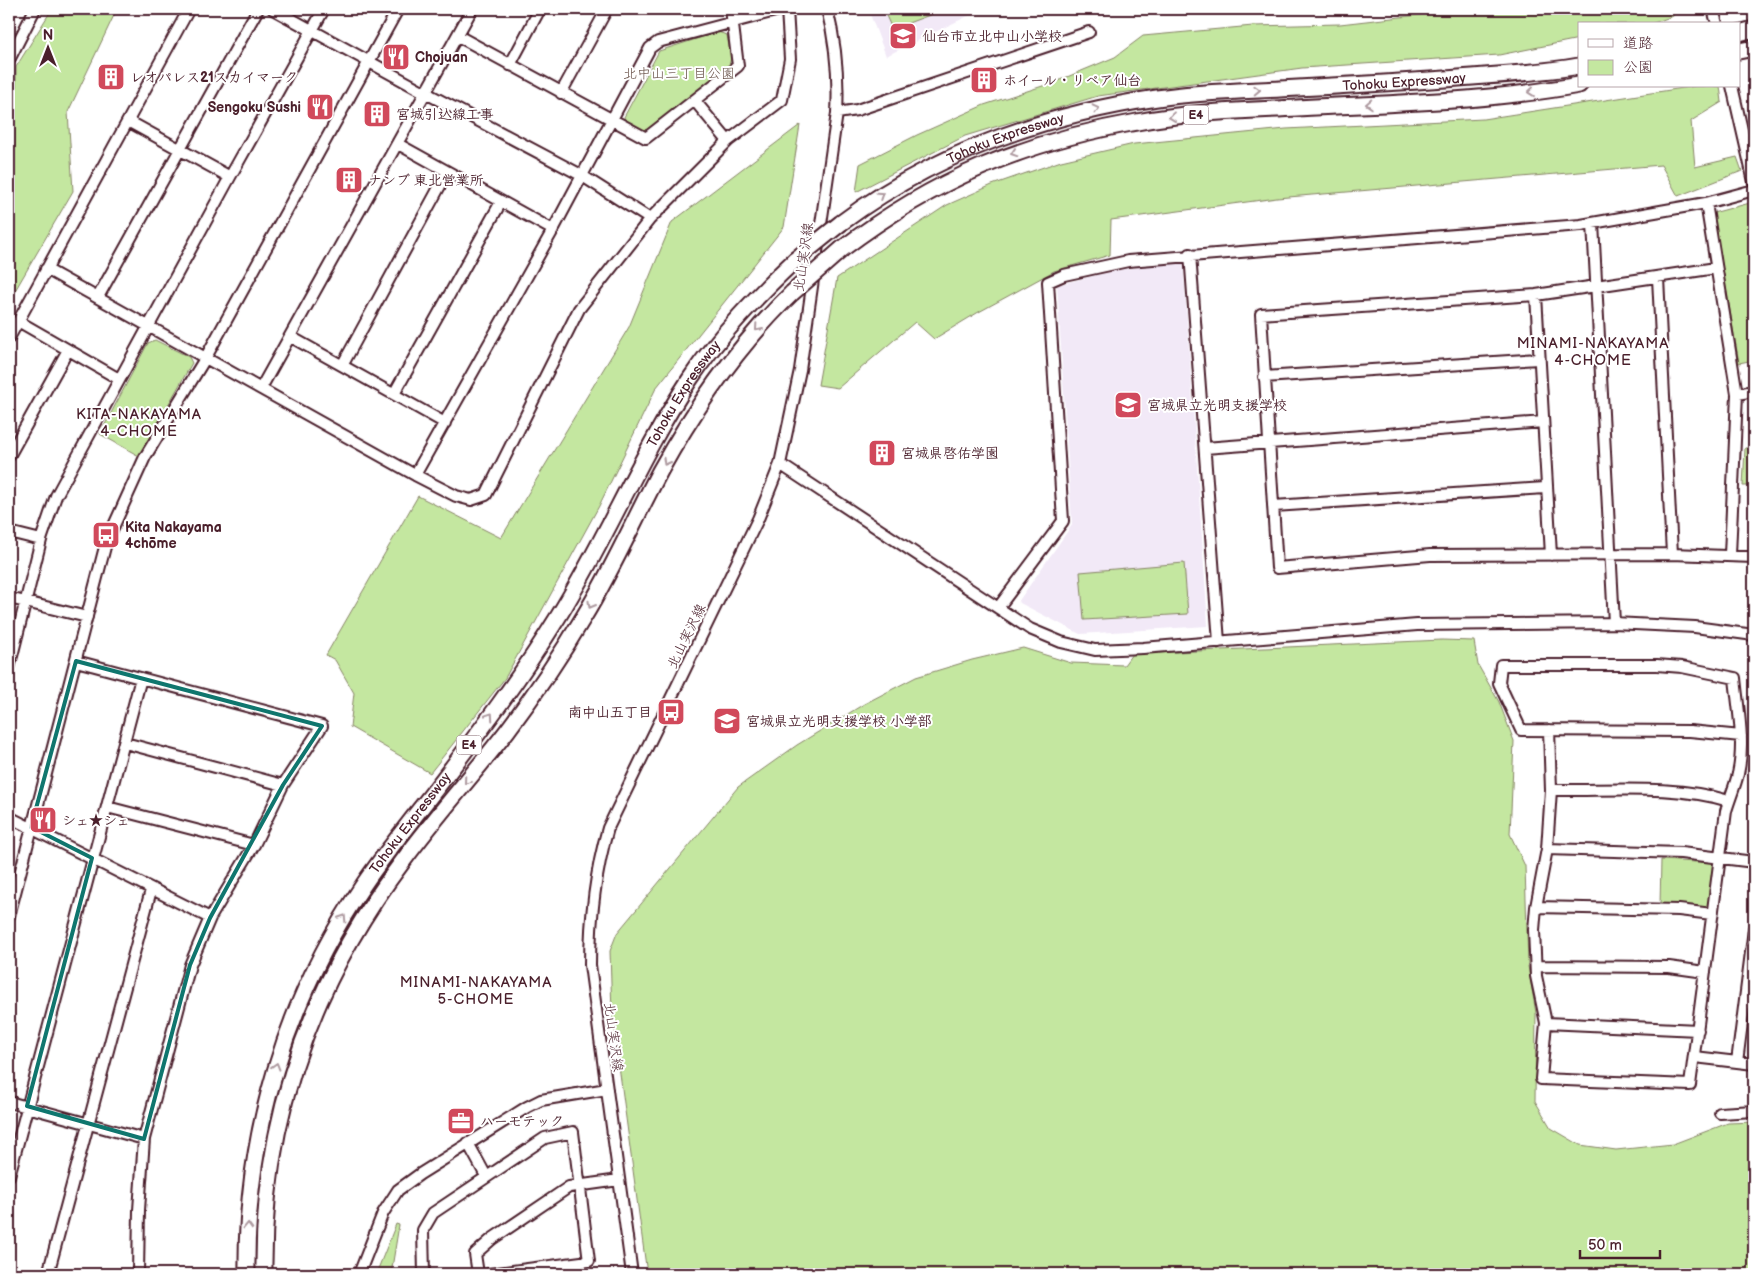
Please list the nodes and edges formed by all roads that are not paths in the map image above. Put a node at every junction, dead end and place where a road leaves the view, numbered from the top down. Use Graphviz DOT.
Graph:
graph roads {
  1 [pos="35,9"];
  2 [pos="188,9"];
  3 [pos="258,9"];
  4 [pos="273,9"];
  5 [pos="324,9"];
  6 [pos="398,9"];
  7 [pos="472,9"];
  8 [pos="540,9"];
  9 [pos="607,9"];
  10 [pos="731,9"];
  11 [pos="785,9"];
  12 [pos="828,9"];
  13 [pos="1713,9"];
  14 [pos="733,21"];
  15 [pos="1716,22"];
  16 [pos="1754,29"];
  17 [pos="312,30"];
  18 [pos="1089,32"];
  19 [pos="1740,33"];
  20 [pos="458,36"];
  21 [pos="1754,48"];
  22 [pos="1740,52"];
  23 [pos="9,60"];
  24 [pos="371,61"];
  25 [pos="510,65"];
  26 [pos="1578,66"];
  27 [pos="1578,85"];
  28 [pos="1732,88"];
  29 [pos="426,94"];
  30 [pos="561,94"];
  31 [pos="694,101"];
  32 [pos="837,112"];
  33 [pos="613,118"];
  34 [pos="128,120"];
  35 [pos="728,141"];
  36 [pos="398,144"];
  37 [pos="179,148"];
  38 [pos="447,173"];
  39 [pos="581,175"];
  40 [pos="230,177"];
  41 [pos="1754,182"];
  42 [pos="1754,190"];
  43 [pos="501,202"];
  44 [pos="1706,203"];
  45 [pos="650,218"];
  46 [pos="1593,223"];
  47 [pos="552,230"];
  48 [pos="1190,254"];
  49 [pos="1716,268"];
  50 [pos="46,269"];
  51 [pos="1658,278"];
  52 [pos="1597,286"];
  53 [pos="1536,295"];
  54 [pos="98,297"];
  55 [pos="18,321"];
  56 [pos="149,326"];
  57 [pos="291,336"];
  58 [pos="9,338"];
  59 [pos="68,350"];
  60 [pos="206,357"];
  61 [pos="1538,359"];
  62 [pos="343,364"];
  63 [pos="1264,377"];
  64 [pos="119,379"];
  65 [pos="261,388"];
  66 [pos="1754,392"];
  67 [pos="394,394"];
  68 [pos="1737,394"];
  69 [pos="1543,422"];
  70 [pos="445,423"];
  71 [pos="1268,442"];
  72 [pos="1205,448"];
  73 [pos="9,456"];
  74 [pos="780,464"];
  75 [pos="415,474"];
  76 [pos="1545,488"];
  77 [pos="1274,506"];
  78 [pos="9,532"];
  79 [pos="41,540"];
  80 [pos="1551,554"];
  81 [pos="1672,554"];
  82 [pos="1730,554"];
  83 [pos="1611,555"];
  84 [pos="1754,557"];
  85 [pos="9,598"];
  86 [pos="26,602"];
  87 [pos="998,608"];
  88 [pos="87,617"];
  89 [pos="1614,623"];
  90 [pos="1754,635"];
  91 [pos="1219,642"];
  92 [pos="76,661"];
  93 [pos="9,668"];
  94 [pos="141,678"];
  95 [pos="1549,730"];
  96 [pos="1741,736"];
  97 [pos="125,744"];
  98 [pos="283,785"];
  99 [pos="1551,790"];
  100 [pos="1729,801"];
  101 [pos="107,807"];
  102 [pos="9,817"];
  103 [pos="31,827"];
  104 [pos="254,845"];
  105 [pos="1548,849"];
  106 [pos="1720,857"];
  107 [pos="92,858"];
  108 [pos="1754,862"];
  109 [pos="151,890"];
  110 [pos="1536,907"];
  111 [pos="1712,914"];
  112 [pos="9,916"];
  113 [pos="210,918"];
  114 [pos="1754,929"];
  115 [pos="1537,966"];
  116 [pos="1705,972"];
  117 [pos="1546,1023"];
  118 [pos="1698,1030"];
  119 [pos="1695,1057"];
  120 [pos="1737,1062"];
  121 [pos="1754,1064"];
  122 [pos="608,1089"];
  123 [pos="9,1102"];
  124 [pos="27,1106"];
  125 [pos="1754,1110"];
  126 [pos="1720,1113"];
  127 [pos="88,1123"];
  128 [pos="144,1139"];
  129 [pos="468,1142"];
  130 [pos="9,1176"];
  131 [pos="486,1176"];
  132 [pos="619,1180"];
  133 [pos="580,1185"];
  134 [pos="48,1274"];
  135 [pos="138,1274"];
  136 [pos="247,1274"];
  137 [pos="264,1274"];
  138 [pos="359,1274"];
  139 [pos="424,1274"];
  140 [pos="478,1274"];
  141 [pos="489,1274"];
  142 [pos="632,1274"];
  1 -- 23 [label="street"];
  2 -- 34 [label="street"];
  3 -- 37 [label="street"];
  4 -- 17 [label="street"];
  5 -- 17 [label="street"];
  6 -- 24 [label="street"];
  7 -- 20 [label="street"];
  8 -- 25 [label="street"];
  9 -- 30 [label="street"];
  10 -- 14 [label="street"];
  11 -- 14 [label="street"];
  11 -- 35 [label="street"];
  12 -- 32 [label="street, 北山実沢線"];
  13 -- 15 [label="street"];
  14 -- 31 [label="street"];
  14 -- 33 [label="street"];
  16 -- 19 [label="highway"];
  17 -- 24 [label="street"];
  17 -- 40 [label="street"];
  18 -- 32 [label="street"];
  20 -- 25 [label="street"];
  20 -- 29 [label="street"];
  21 -- 22 [label="highway"];
  24 -- 29 [label="street"];
  24 -- 60 [label="street"];
  25 -- 30 [label="street"];
  136 -- 26 [label="highway, Tohoku Expressway / E4, one-way, bridge"];
  27 -- 137 [label="highway, Tohoku Expressway / E4, one-way, bridge"];
  28 -- 41 [label="street"];
  29 -- 36 [label="street"];
  29 -- 39 [label="street"];
  30 -- 33 [label="street"];
  31 -- 33 [label="street"];
  31 -- 35 [label="street"];
  32 -- 74 [label="street, 北山実沢線"];
  33 -- 39 [label="street"];
  34 -- 37 [label="street"];
  34 -- 50 [label="street"];
  35 -- 45 [label="street"];
  36 -- 38 [label="street"];
  36 -- 57 [label="street"];
  37 -- 40 [label="street"];
  37 -- 54 [label="street"];
  38 -- 43 [label="street"];
  38 -- 62 [label="street"];
  39 -- 45 [label="street"];
  39 -- 47 [label="street"];
  40 -- 56 [label="street"];
  42 -- 44 [label="street"];
  43 -- 47 [label="street"];
  43 -- 67 [label="street"];
  44 -- 46 [label="street"];
  44 -- 49 [label="street"];
  45 -- 75 [label="street"];
  46 -- 48 [label="street"];
  46 -- 52 [label="street"];
  47 -- 70 [label="street"];
  48 -- 72 [label="street"];
  48 -- 87 [label="street"];
  49 -- 51 [label="street"];
  49 -- 68 [label="street"];
  50 -- 54 [label="street"];
  50 -- 55 [label="street"];
  51 -- 52 [label="street"];
  51 -- 81 [label="street"];
  52 -- 53 [label="street"];
  52 -- 83 [label="street"];
  53 -- 61 [label="street"];
  53 -- 63 [label="street"];
  54 -- 56 [label="street"];
  55 -- 58 [label="street"];
  55 -- 59 [label="street"];
  56 -- 60 [label="street"];
  56 -- 64 [label="street"];
  57 -- 62 [label="street"];
  57 -- 65 [label="street"];
  59 -- 64 [label="street"];
  59 -- 73 [label="street"];
  60 -- 65 [label="street"];
  60 -- 88 [label="street"];
  61 -- 63 [label="street"];
  61 -- 69 [label="street"];
  62 -- 67 [label="street"];
  63 -- 71 [label="street"];
  64 -- 79 [label="street"];
  65 -- 75 [label="street"];
  66 -- 68 [label="street"];
  67 -- 70 [label="street"];
  68 -- 82 [label="street"];
  69 -- 71 [label="street"];
  69 -- 76 [label="street"];
  70 -- 75 [label="street"];
  71 -- 72 [label="street"];
  71 -- 77 [label="street"];
  72 -- 91 [label="street"];
  74 -- 87 [label="street"];
  74 -- 122 [label="street, 北山実沢線"];
  76 -- 77 [label="street"];
  76 -- 80 [label="street"];
  77 -- 80 [label="street"];
  78 -- 79 [label="street"];
  79 -- 86 [label="street"];
  80 -- 83 [label="street"];
  81 -- 82 [label="street"];
  81 -- 83 [label="street"];
  82 -- 84 [label="street"];
  83 -- 89 [label="street"];
  85 -- 86 [label="street"];
  86 -- 88 [label="street"];
  86 -- 93 [label="street"];
  87 -- 91 [label="street"];
  88 -- 92 [label="street"];
  89 -- 90 [label="street"];
  89 -- 91 [label="street"];
  92 -- 94 [label="street"];
  92 -- 103 [label="street"];
  94 -- 97 [label="street"];
  94 -- 98 [label="street"];
  95 -- 96 [label="street"];
  95 -- 96 [label="street"];
  95 -- 99 [label="street"];
  96 -- 100 [label="street"];
  97 -- 98 [label="street"];
  97 -- 101 [label="street"];
  98 -- 104 [label="street"];
  99 -- 100 [label="street"];
  99 -- 105 [label="street"];
  100 -- 106 [label="street"];
  101 -- 104 [label="street"];
  101 -- 107 [label="street"];
  102 -- 103 [label="street"];
  103 -- 107 [label="street"];
  103 -- 112 [label="street"];
  104 -- 113 [label="street"];
  105 -- 106 [label="street"];
  105 -- 110 [label="street"];
  106 -- 108 [label="street"];
  106 -- 111 [label="street"];
  107 -- 109 [label="street"];
  107 -- 124 [label="street"];
  109 -- 113 [label="street"];
  109 -- 127 [label="street"];
  110 -- 111 [label="street"];
  110 -- 115 [label="street"];
  111 -- 116 [label="street"];
  113 -- 128 [label="street"];
  114 -- 120 [label="street"];
  115 -- 116 [label="street"];
  115 -- 117 [label="street"];
  116 -- 118 [label="street"];
  117 -- 118 [label="street"];
  117 -- 119 [label="street"];
  118 -- 119 [label="street"];
  119 -- 120 [label="street"];
  120 -- 121 [label="street"];
  122 -- 129 [label="street"];
  122 -- 132 [label="street, 北山実沢線"];
  123 -- 124 [label="street"];
  124 -- 127 [label="street"];
  124 -- 130 [label="street"];
  125 -- 126 [label="street"];
  127 -- 128 [label="street"];
  127 -- 134 [label="street"];
  128 -- 135 [label="street"];
  129 -- 131 [label="street"];
  129 -- 138 [label="street"];
  131 -- 133 [label="street"];
  131 -- 139 [label="street"];
  132 -- 133 [label="street"];
  132 -- 142 [label="street, 北山実沢線"];
  133 -- 140 [label="street"];
  133 -- 141 [label="street"];
}
